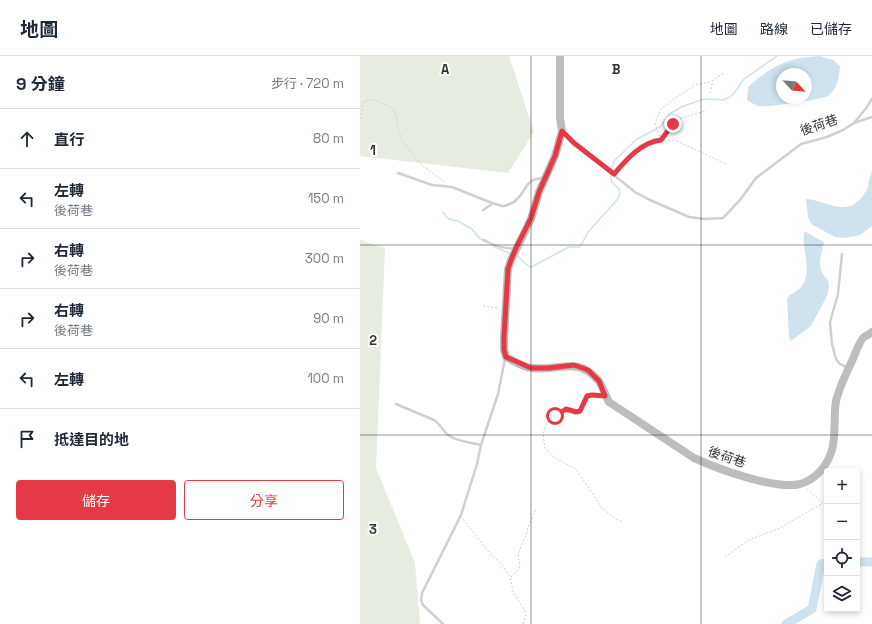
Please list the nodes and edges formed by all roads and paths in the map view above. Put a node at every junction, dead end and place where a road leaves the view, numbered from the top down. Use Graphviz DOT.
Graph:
graph roads {
  1 [pos="560,56"];
  2 [pos="724,73"];
  3 [pos="714,80"];
  4 [pos="710,93"];
  5 [pos="872,99"];
  6 [pos="705,111"];
  7 [pos="872,117"];
  8 [pos="360,120"];
  9 [pos="854,124"];
  10 [pos="562,131"];
  11 [pos="661,140"];
  12 [pos="726,164"];
  13 [pos="398,173"];
  14 [pos="614,174"];
  15 [pos="545,177"];
  16 [pos="452,187"];
  17 [pos="492,203"];
  18 [pos="483,210"];
  19 [pos="484,240"];
  20 [pos="516,248"];
  21 [pos="842,254"];
  22 [pos="482,306"];
  23 [pos="505,309"];
  24 [pos="872,332"];
  25 [pos="506,357"];
  26 [pos="848,368"];
  27 [pos="605,396"];
  28 [pos="396,404"];
  29 [pos="481,444"];
  30 [pos="801,484"];
  31 [pos="536,509"];
  32 [pos="461,515"];
  33 [pos="623,522"];
  34 [pos="725,557"];
  35 [pos="510,577"];
  36 [pos="443,624"];
  37 [pos="523,624"];
  1 -- 10 [label="street"];
  2 -- 3 [label="path"];
  3 -- 4 [label="path"];
  3 -- 11 [label="path"];
  5 -- 9 [label="lane, 後荷巷"];
  6 -- 11 [label="path"];
  7 -- 9 [label="lane, 後荷巷"];
  8 -- 16 [label="path"];
  9 -- 14 [label="lane, 後荷巷"];
  10 -- 14 [label="lane, 後荷巷"];
  10 -- 15 [label="street"];
  11 -- 12 [label="path"];
  11 -- 14 [label="path"];
  13 -- 16 [label="lane"];
  15 -- 17 [label="lane"];
  15 -- 20 [label="street"];
  16 -- 17 [label="lane"];
  17 -- 18 [label="lane"];
  19 -- 20 [label="lane"];
  20 -- 23 [label="street"];
  21 -- 26 [label="lane"];
  22 -- 23 [label="path"];
  23 -- 25 [label="street"];
  24 -- 26 [label="street"];
  25 -- 27 [label="street, 後荷巷"];
  25 -- 29 [label="lane"];
  26 -- 30 [label="street"];
  27 -- 30 [label="street, 後荷巷"];
  27 -- 33 [label="path"];
  28 -- 29 [label="lane"];
  29 -- 32 [label="lane"];
  30 -- 34 [label="path"];
  31 -- 35 [label="path"];
  32 -- 35 [label="path"];
  32 -- 36 [label="lane"];
  35 -- 37 [label="path"];
}
